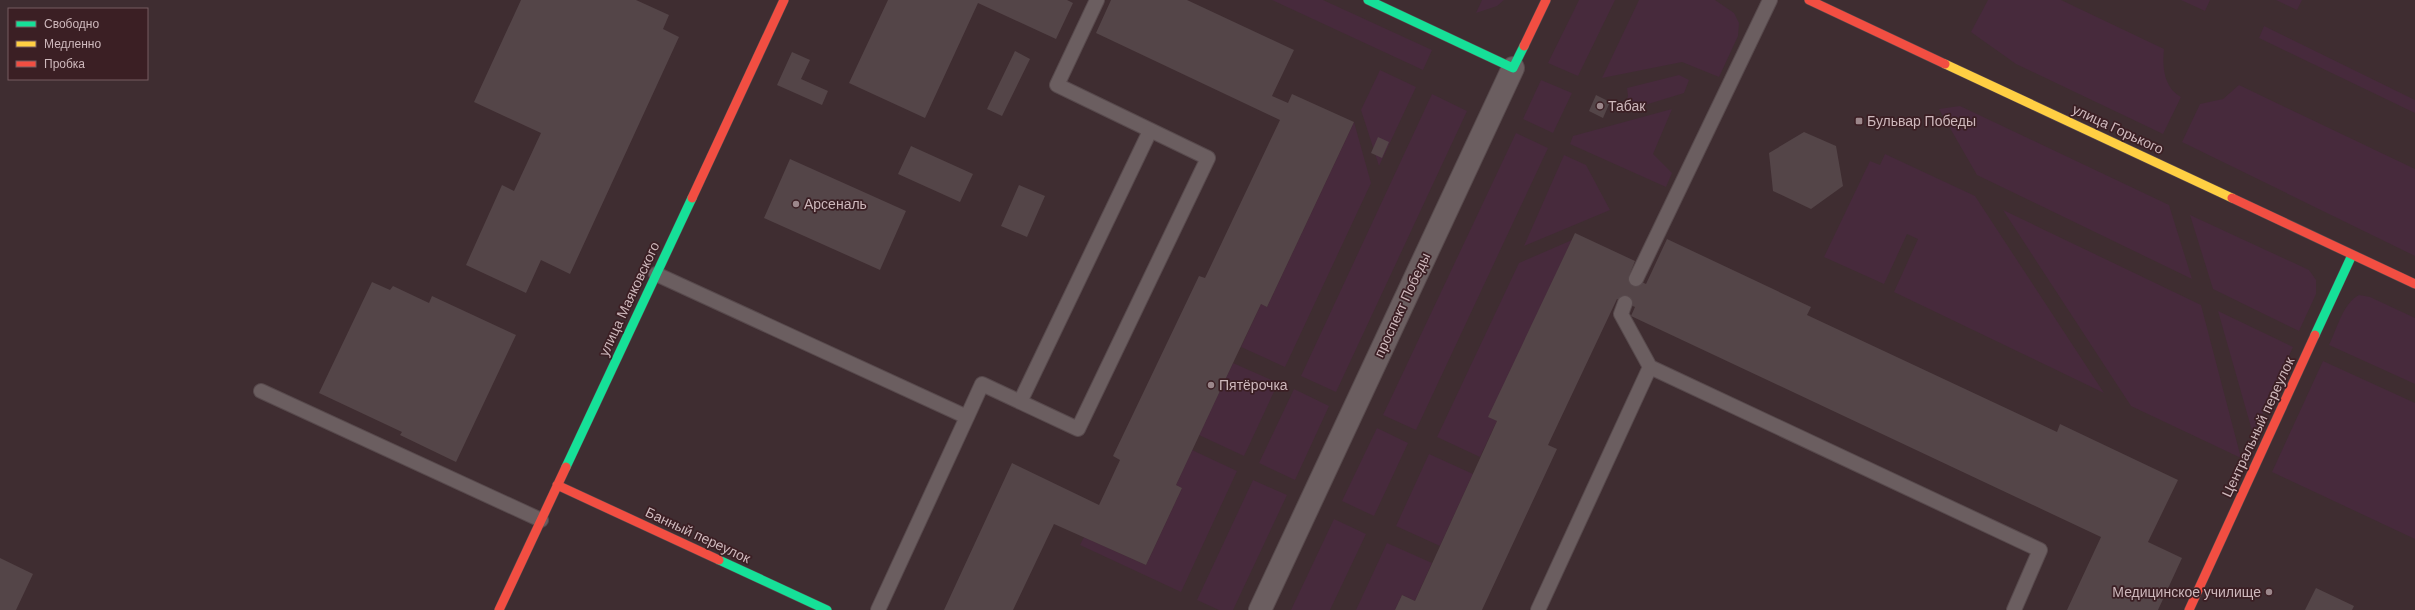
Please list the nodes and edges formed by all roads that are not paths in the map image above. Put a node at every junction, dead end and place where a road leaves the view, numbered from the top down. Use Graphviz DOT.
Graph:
graph roads {
  1 [pos="784,0"];
  2 [pos="1097,0"];
  3 [pos="1368,0"];
  4 [pos="1546,0"];
  5 [pos="1770,0"];
  6 [pos="1809,0"];
  7 [pos="1513,68"];
  8 [pos="1150,131"];
  9 [pos="2352,255"];
  10 [pos="656,274"];
  11 [pos="1636,279"];
  12 [pos="2415,284"];
  13 [pos="1626,303"];
  14 [pos="1650,367"];
  15 [pos="261,391"];
  16 [pos="1020,402"];
  17 [pos="967,417"];
  18 [pos="557,485"];
  19 [pos="541,520"];
  20 [pos="499,610"];
  21 [pos="827,610"];
  22 [pos="878,610"];
  23 [pos="1260,610"];
  24 [pos="1538,610"];
  25 [pos="2014,610"];
  26 [pos="2189,610"];
  1 -- 10 [label="street, улица Маяковского"];
  2 -- 8 [label="lane"];
  3 -- 7 [label="street"];
  4 -- 7 [label="street, проспект Победы"];
  5 -- 11 [label="lane"];
  6 -- 9 [label="street, улица Горького"];
  7 -- 23 [label="street, проспект Победы"];
  8 -- 16 [label="lane"];
  8 -- 16 [label="lane"];
  9 -- 12 [label="street, улица Горького"];
  9 -- 26 [label="street, Центральный переулок"];
  10 -- 17 [label="lane"];
  10 -- 18 [label="street, улица Маяковского"];
  13 -- 14 [label="lane"];
  14 -- 24 [label="lane"];
  14 -- 25 [label="lane"];
  15 -- 19 [label="lane"];
  16 -- 17 [label="lane"];
  17 -- 22 [label="lane"];
  18 -- 19 [label="street, улица Маяковского"];
  18 -- 21 [label="street, Банный переулок"];
  19 -- 20 [label="street, улица Маяковского"];
}
